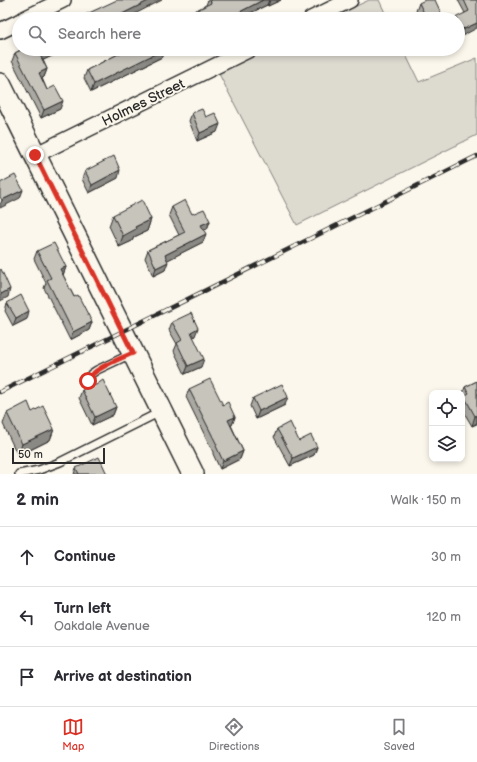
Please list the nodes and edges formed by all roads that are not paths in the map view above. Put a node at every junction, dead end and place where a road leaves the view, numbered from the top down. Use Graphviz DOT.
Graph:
graph roads {
  1 [pos="63,0"];
  2 [pos="350,0"];
  3 [pos="38,12"];
  4 [pos="326,12"];
  5 [pos="12,25"];
  6 [pos="0,31"];
  7 [pos="236,56"];
  8 [pos="0,84"];
  9 [pos="35,155"];
  10 [pos="133,353"];
  11 [pos="91,390"];
  12 [pos="162,411"];
  13 [pos="19,474"];
  14 [pos="193,474"];
  1 -- 3 [label="street"];
  2 -- 4 [label="street"];
  5 -- 6 [label="street"];
  7 -- 9 [label="street, Holmes Street"];
  8 -- 9 [label="street"];
  9 -- 10 [label="street"];
  10 -- 11 [label="lane"];
  10 -- 12 [label="street"];
  12 -- 13 [label="lane"];
  12 -- 14 [label="street"];
}
